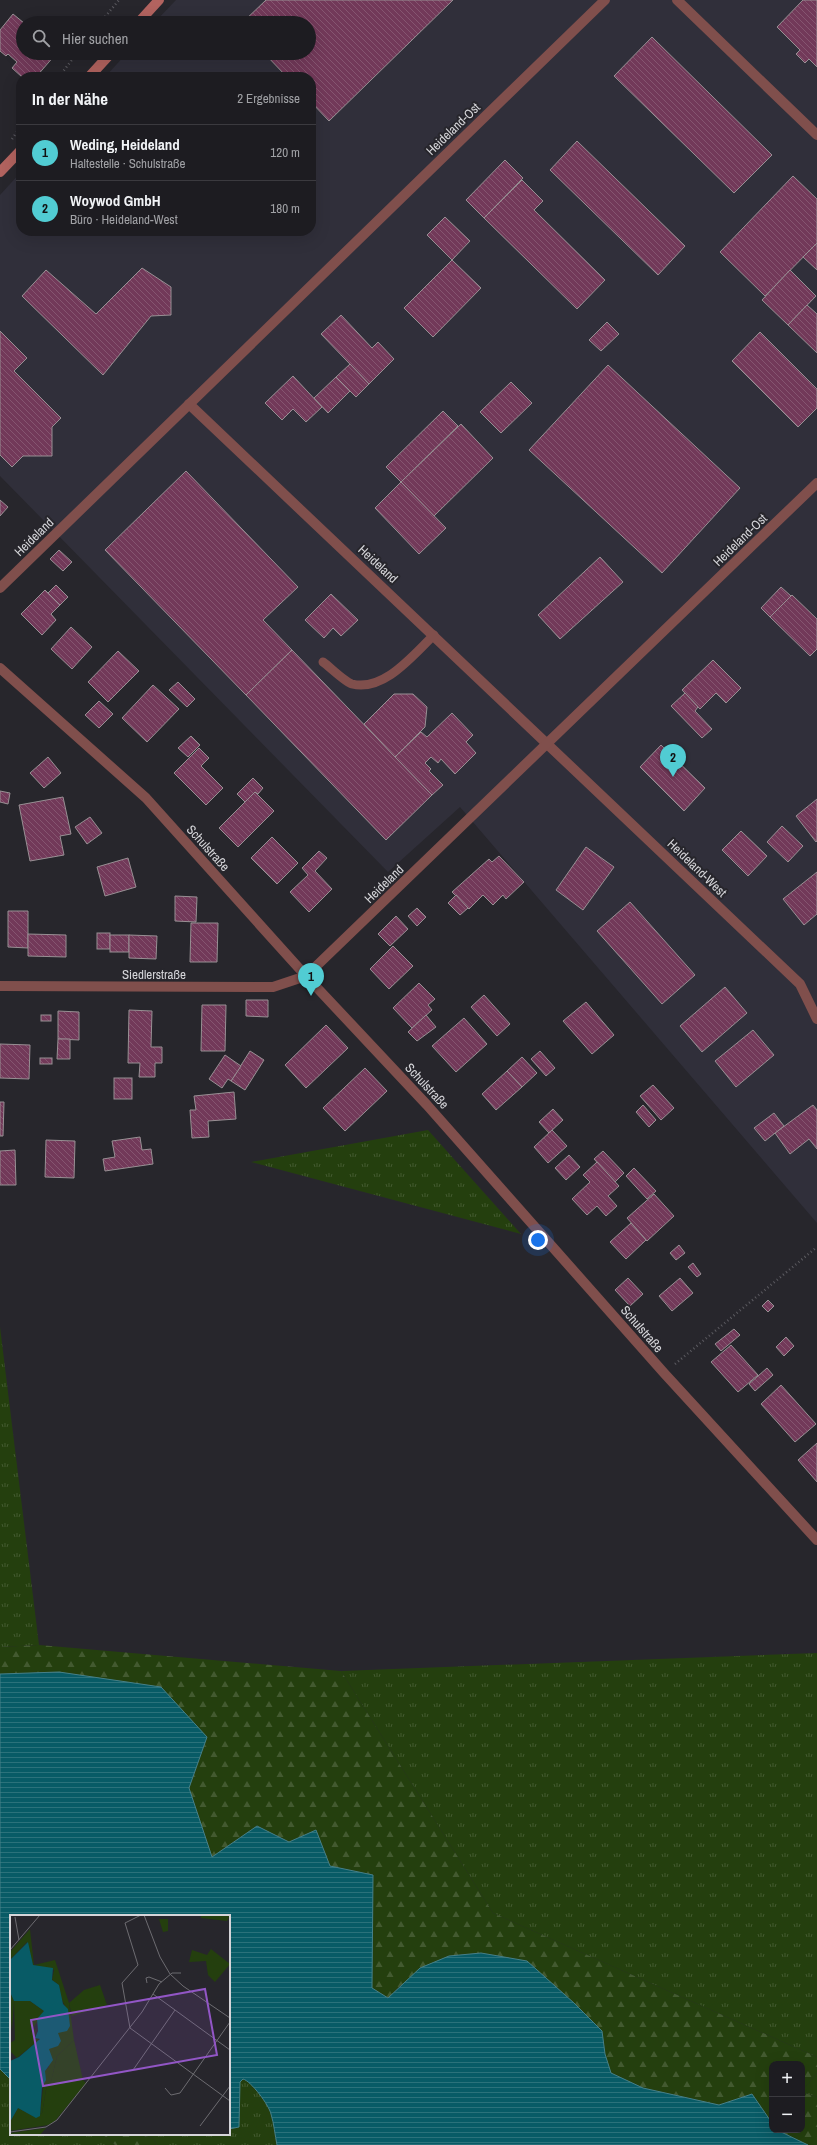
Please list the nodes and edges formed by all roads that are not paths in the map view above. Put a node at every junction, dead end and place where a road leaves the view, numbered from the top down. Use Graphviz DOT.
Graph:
graph roads {
  1 [pos="159,0"];
  2 [pos="605,0"];
  3 [pos="677,0"];
  4 [pos="144,16"];
  5 [pos="105,60"];
  6 [pos="94,72"];
  7 [pos="817,135"];
  8 [pos="16,155"];
  9 [pos="0,172"];
  10 [pos="320,276"];
  11 [pos="189,404"];
  12 [pos="817,483"];
  13 [pos="0,588"];
  14 [pos="680,616"];
  15 [pos="434,635"];
  16 [pos="323,662"];
  17 [pos="0,668"];
  18 [pos="548,744"];
  19 [pos="306,976"];
  20 [pos="0,986"];
  21 [pos="817,1019"];
  22 [pos="817,1540"];
  1 -- 4 [label="main road"];
  2 -- 10 [label="street, Heideland-Ost"];
  3 -- 7 [label="street"];
  5 -- 6 [label="main road"];
  8 -- 9 [label="main road"];
  10 -- 11 [label="street, Heideland"];
  11 -- 13 [label="street, Heideland"];
  11 -- 15 [label="street, Heideland"];
  12 -- 14 [label="street, Heideland-Ost"];
  14 -- 18 [label="street, Heideland"];
  15 -- 16 [label="lane"];
  15 -- 18 [label="street, Heideland"];
  17 -- 19 [label="street, Schulstraße"];
  18 -- 19 [label="street, Heideland"];
  18 -- 21 [label="street, Heideland-West"];
  19 -- 20 [label="street, Siedlerstraße"];
  19 -- 22 [label="street, Schulstraße"];
}
